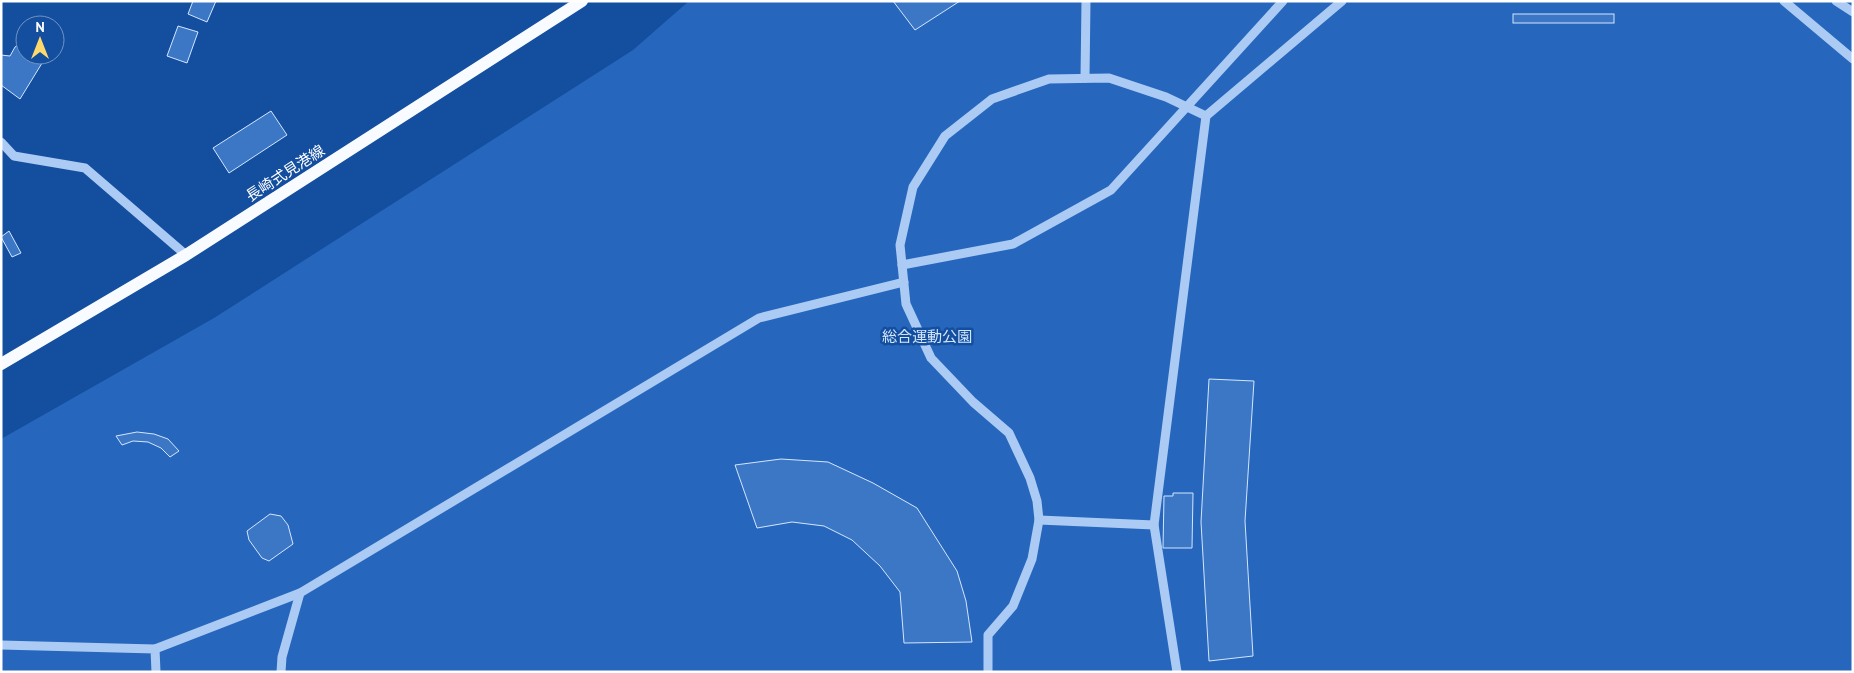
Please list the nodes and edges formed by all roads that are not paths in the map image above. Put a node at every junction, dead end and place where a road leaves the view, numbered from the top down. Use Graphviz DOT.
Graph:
graph roads {
  1 [pos="582,1"];
  2 [pos="1086,1"];
  3 [pos="1283,1"];
  4 [pos="1342,1"];
  5 [pos="1784,1"];
  6 [pos="1836,1"];
  7 [pos="1853,12"];
  8 [pos="1853,59"];
  9 [pos="1085,78"];
  10 [pos="1187,107"];
  11 [pos="1206,116"];
  12 [pos="1,142"];
  13 [pos="186,255"];
  14 [pos="902,266"];
  15 [pos="904,282"];
  16 [pos="1,364"];
  17 [pos="1039,520"];
  18 [pos="1154,525"];
  19 [pos="300,593"];
  20 [pos="1,645"];
  21 [pos="155,649"];
  22 [pos="156,672"];
  23 [pos="281,672"];
  24 [pos="988,672"];
  25 [pos="1177,672"];
  1 -- 13 [label="main road, 長崎式見港線"];
  2 -- 9 [label="street"];
  3 -- 10 [label="street"];
  4 -- 11 [label="street"];
  5 -- 8 [label="street"];
  6 -- 7 [label="street"];
  9 -- 10 [label="street"];
  9 -- 14 [label="street"];
  10 -- 11 [label="street"];
  10 -- 14 [label="street"];
  11 -- 18 [label="street"];
  12 -- 13 [label="street"];
  13 -- 16 [label="main road, 長崎式見港線"];
  14 -- 15 [label="street"];
  15 -- 17 [label="street"];
  15 -- 19 [label="street"];
  17 -- 18 [label="street"];
  17 -- 24 [label="street"];
  18 -- 25 [label="street"];
  19 -- 21 [label="street"];
  19 -- 23 [label="street"];
  20 -- 21 [label="street"];
  21 -- 22 [label="street"];
}
